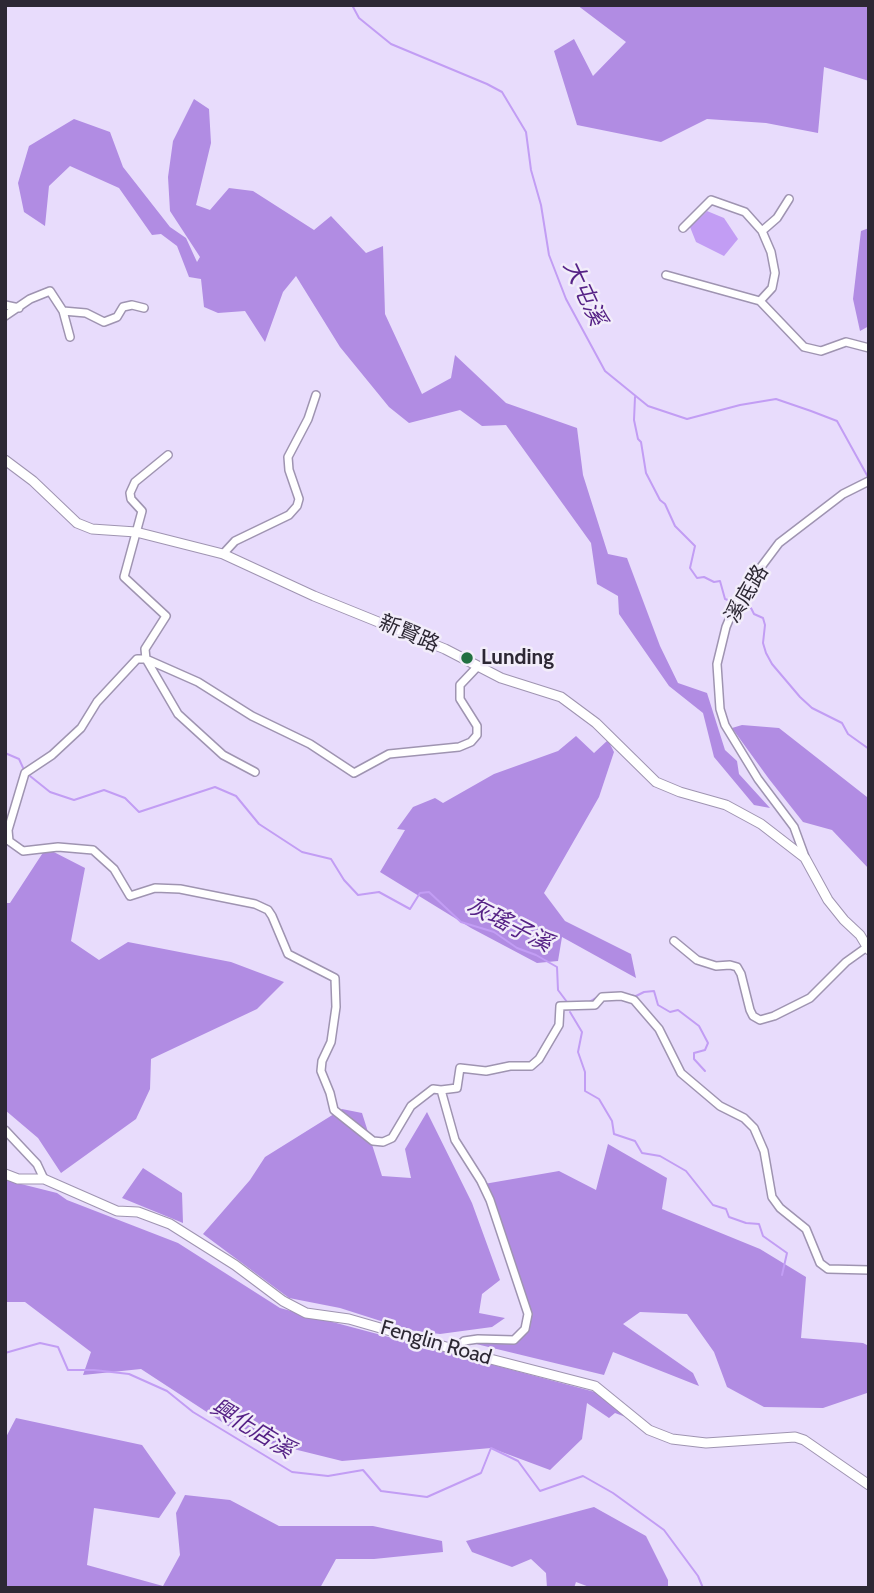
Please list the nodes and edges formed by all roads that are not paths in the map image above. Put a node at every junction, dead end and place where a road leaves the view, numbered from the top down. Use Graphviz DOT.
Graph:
graph roads {
  1 [pos="789,199"];
  2 [pos="683,228"];
  3 [pos="762,231"];
  4 [pos="666,275"];
  5 [pos="760,301"];
  6 [pos="5,304"];
  7 [pos="19,308"];
  8 [pos="144,308"];
  9 [pos="63,310"];
  10 [pos="5,316"];
  11 [pos="70,337"];
  12 [pos="869,348"];
  13 [pos="316,395"];
  14 [pos="168,455"];
  15 [pos="5,460"];
  16 [pos="866,482"];
  17 [pos="136,532"];
  18 [pos="223,554"];
  19 [pos="146,659"];
  20 [pos="478,666"];
  21 [pos="255,772"];
  22 [pos="805,858"];
  23 [pos="674,941"];
  24 [pos="868,948"];
  25 [pos="441,1090"];
  26 [pos="5,1130"];
  27 [pos="5,1174"];
  28 [pos="44,1180"];
  29 [pos="869,1270"];
  30 [pos="455,1349"];
  31 [pos="869,1485"];
  1 -- 3 [label="street"];
  2 -- 3 [label="street"];
  3 -- 5 [label="street"];
  4 -- 5 [label="street"];
  5 -- 12 [label="street"];
  6 -- 7 [label="street"];
  7 -- 9 [label="street"];
  7 -- 10 [label="street"];
  8 -- 9 [label="street"];
  9 -- 11 [label="street"];
  13 -- 18 [label="street"];
  14 -- 17 [label="street"];
  15 -- 17 [label="street, 新賢路"];
  16 -- 22 [label="street, 溪底路"];
  17 -- 18 [label="street, 新賢路"];
  17 -- 19 [label="street"];
  18 -- 20 [label="street, 新賢路"];
  19 -- 20 [label="street"];
  19 -- 21 [label="street"];
  19 -- 25 [label="street"];
  20 -- 22 [label="street, 新賢路"];
  22 -- 24 [label="street, 新賢路"];
  23 -- 24 [label="street"];
  25 -- 29 [label="street"];
  25 -- 30 [label="street"];
  26 -- 28 [label="street"];
  27 -- 28 [label="street, Fenglin Road"];
  28 -- 30 [label="street, Fenglin Road"];
  30 -- 31 [label="street, Fenglin Road"];
}
